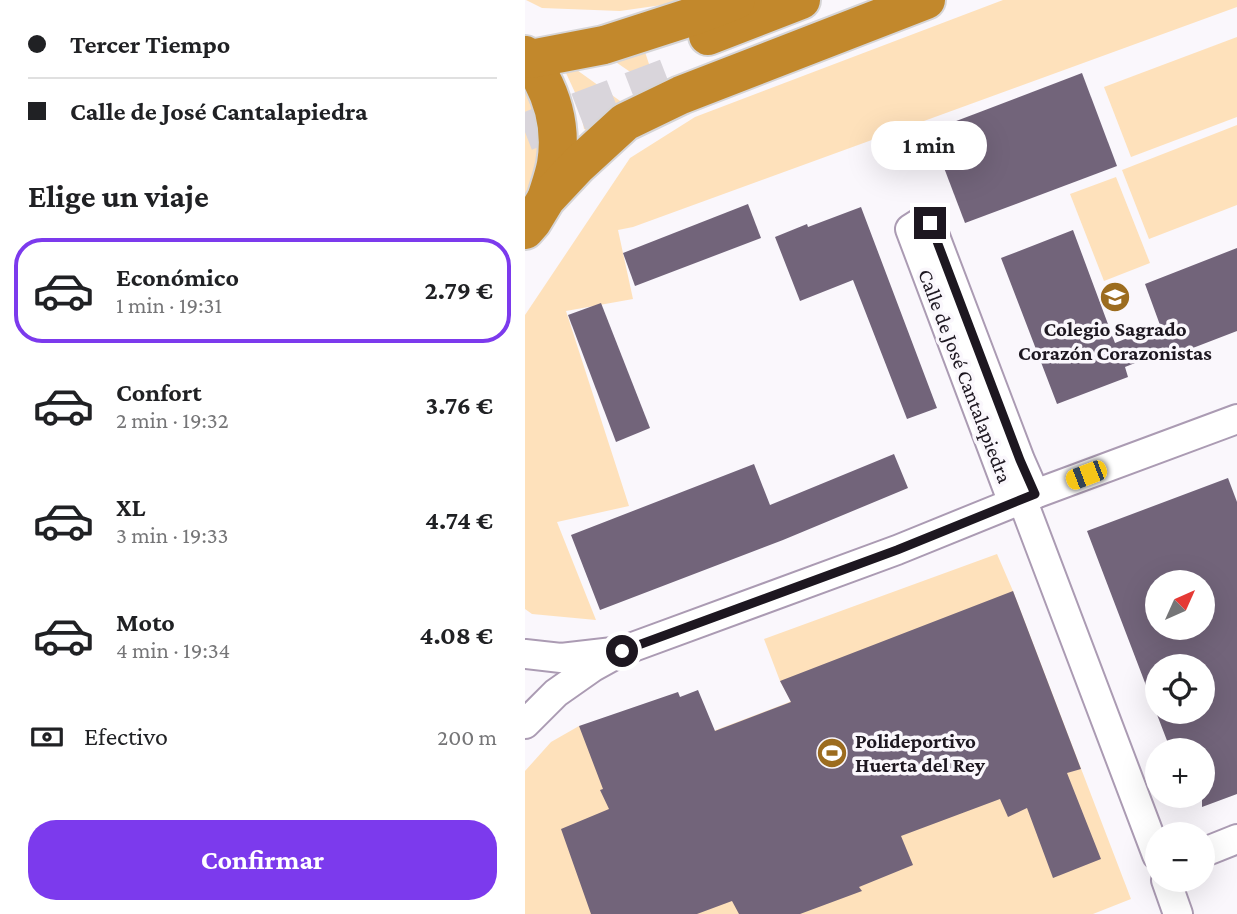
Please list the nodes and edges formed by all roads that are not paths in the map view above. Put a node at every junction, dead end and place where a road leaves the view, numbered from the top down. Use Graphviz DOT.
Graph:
graph roads {
  1 [pos="736,0"];
  2 [pos="801,0"];
  3 [pos="869,0"];
  4 [pos="926,0"];
  5 [pos="528,57"];
  6 [pos="546,198"];
  7 [pos="525,230"];
  8 [pos="1237,419"];
  9 [pos="1024,499"];
  10 [pos="622,651"];
  11 [pos="525,654"];
  12 [pos="525,724"];
  13 [pos="1145,823"];
  14 [pos="1237,839"];
  15 [pos="1215,848"];
  16 [pos="1170,892"];
  17 [pos="1178,914"];
  1 -- 5 [label="highway"];
  2 -- 3 [label="highway"];
  4 -- 6 [label="highway"];
  5 -- 6 [label="highway"];
  6 -- 7 [label="highway"];
  8 -- 9 [label="street"];
  9 -- 9 [label="street, Calle de José Cantalapiedra"];
  9 -- 10 [label="street"];
  9 -- 13 [label="street, Calle de José Cantalapiedra"];
  10 -- 11 [label="street"];
  10 -- 12 [label="street"];
  14 -- 15 [label="street"];
  16 -- 17 [label="street"];
}
